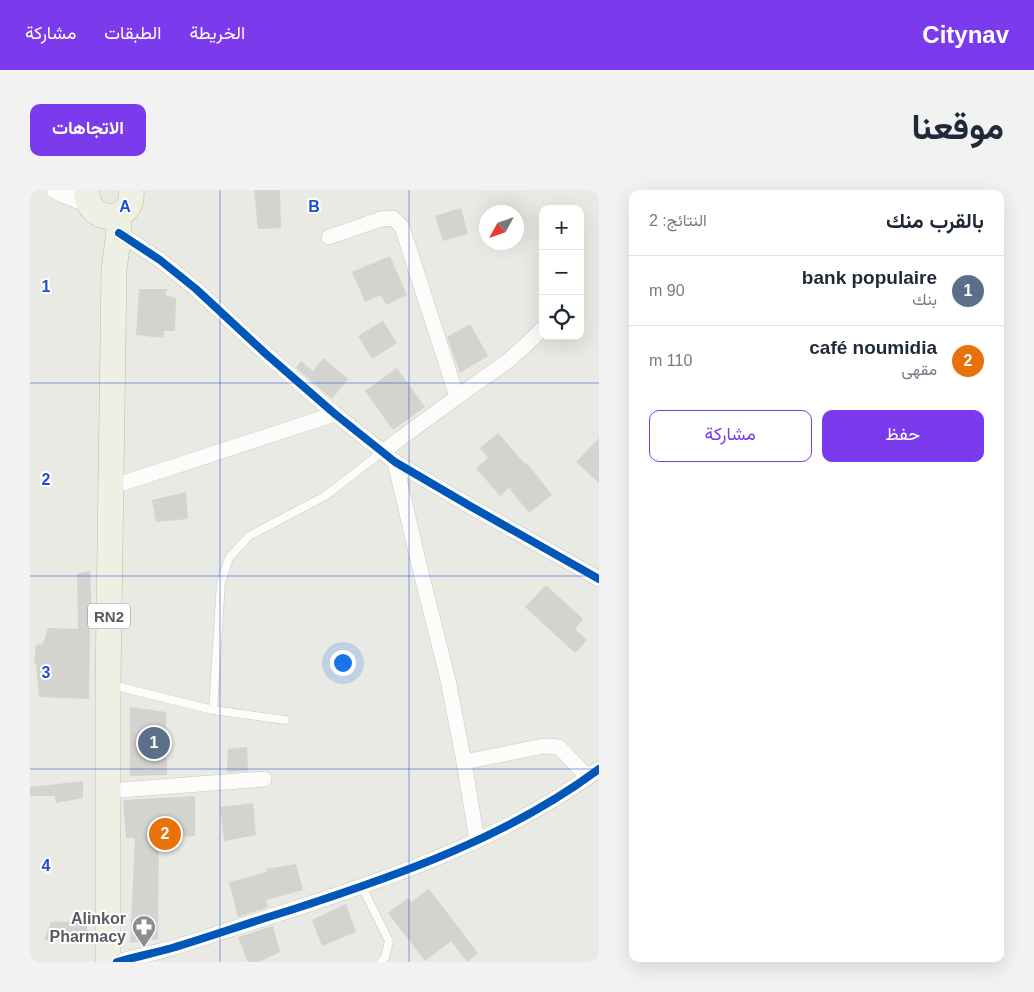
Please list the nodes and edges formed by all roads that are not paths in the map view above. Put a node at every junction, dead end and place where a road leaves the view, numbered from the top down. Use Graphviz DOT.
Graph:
graph roads {
  1 [pos="56,190"];
  2 [pos="131,190"];
  3 [pos="103,211"];
  4 [pos="330,237"];
  5 [pos="539,332"];
  6 [pos="457,397"];
  7 [pos="335,414"];
  8 [pos="382,452"];
  9 [pos="395,462"];
  10 [pos="111,487"];
  11 [pos="599,579"];
  12 [pos="108,684"];
  13 [pos="212,710"];
  14 [pos="285,720"];
  15 [pos="464,762"];
  16 [pos="593,773"];
  17 [pos="264,779"];
  18 [pos="108,791"];
  19 [pos="477,841"];
  20 [pos="362,887"];
  21 [pos="108,962"];
  22 [pos="117,962"];
  23 [pos="381,962"];
  1 -- 3 [label="street"];
  2 -- 3 [label="highway"];
  3 -- 7 [label="street"];
  3 -- 10 [label="highway, RN2"];
  4 -- 6 [label="street"];
  5 -- 6 [label="street"];
  6 -- 8 [label="street"];
  7 -- 8 [label="street"];
  7 -- 10 [label="street"];
  8 -- 9 [label="street"];
  8 -- 13 [label="lane"];
  9 -- 11 [label="street"];
  9 -- 15 [label="street"];
  10 -- 12 [label="highway, RN2"];
  12 -- 13 [label="lane"];
  12 -- 18 [label="highway, RN2"];
  13 -- 14 [label="lane"];
  15 -- 16 [label="street"];
  15 -- 19 [label="street"];
  16 -- 19 [label="street"];
  17 -- 18 [label="street"];
  18 -- 21 [label="highway, RN2"];
  19 -- 20 [label="street"];
  20 -- 22 [label="street"];
  20 -- 23 [label="lane"];
}
